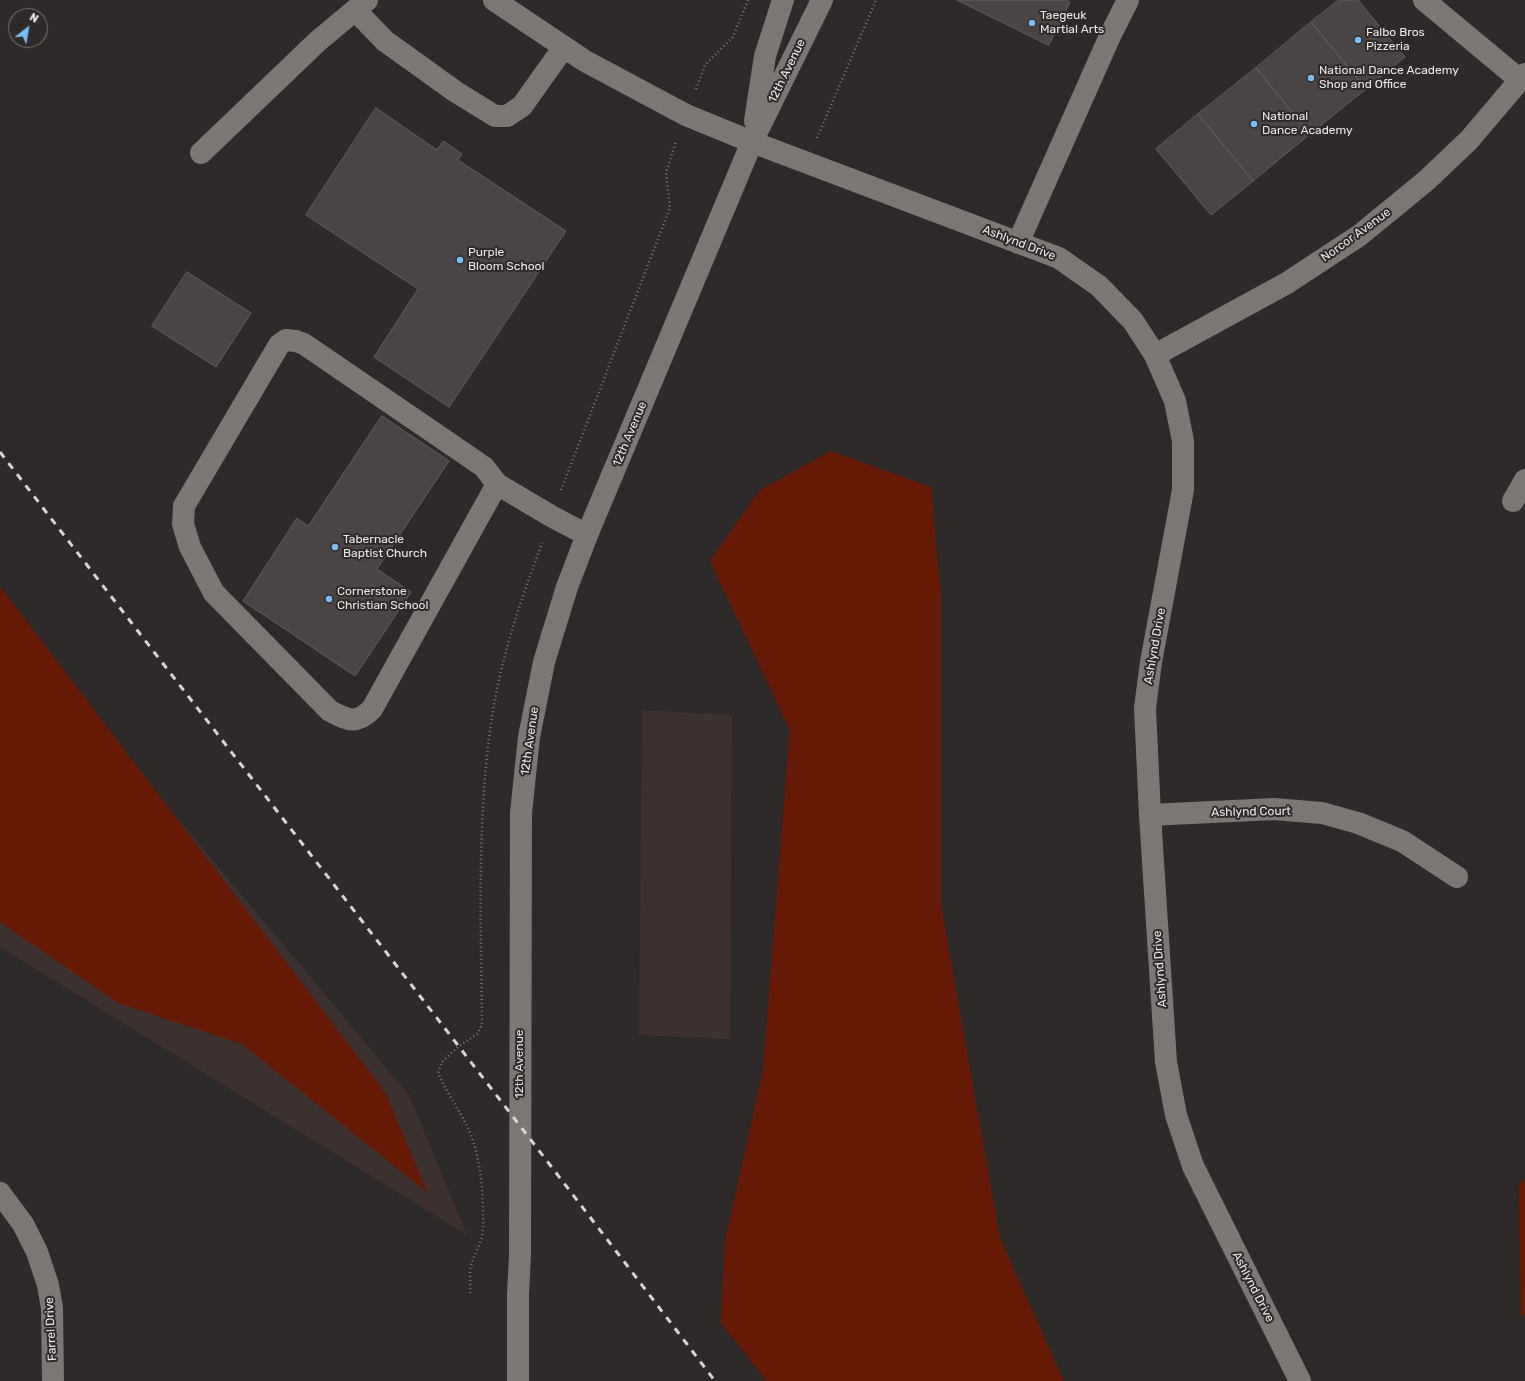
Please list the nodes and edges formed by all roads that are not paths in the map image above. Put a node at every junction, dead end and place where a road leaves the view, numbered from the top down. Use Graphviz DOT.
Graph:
graph roads {
  1 [pos="494,0"];
  2 [pos="783,0"];
  3 [pos="822,0"];
  4 [pos="1128,0"];
  5 [pos="1424,0"];
  6 [pos="361,5"];
  7 [pos="564,47"];
  8 [pos="1523,77"];
  9 [pos="752,142"];
  10 [pos="201,152"];
  11 [pos="1018,243"];
  12 [pos="1156,355"];
  13 [pos="1525,480"];
  14 [pos="497,484"];
  15 [pos="1513,501"];
  16 [pos="587,535"];
  17 [pos="1150,815"];
  18 [pos="1457,877"];
  19 [pos="0,1193"];
  20 [pos="53,1381"];
  21 [pos="518,1381"];
  22 [pos="1300,1381"];
  1 -- 7 [label="street, Ashlynd Drive"];
  2 -- 9 [label="street, 12th Avenue"];
  3 -- 9 [label="street, 12th Avenue"];
  4 -- 11 [label="street"];
  5 -- 8 [label="street"];
  6 -- 7 [label="street"];
  6 -- 10 [label="street"];
  7 -- 9 [label="street, Ashlynd Drive"];
  8 -- 12 [label="street, Norcor Avenue"];
  9 -- 11 [label="street, Ashlynd Drive"];
  9 -- 16 [label="street, 12th Avenue"];
  11 -- 12 [label="street, Ashlynd Drive"];
  12 -- 17 [label="street, Ashlynd Drive"];
  13 -- 15 [label="street"];
  14 -- 14 [label="street"];
  14 -- 16 [label="street"];
  16 -- 21 [label="street, 12th Avenue"];
  17 -- 18 [label="street, Ashlynd Court"];
  17 -- 22 [label="street, Ashlynd Drive"];
  19 -- 20 [label="street, Farrel Drive"];
}
